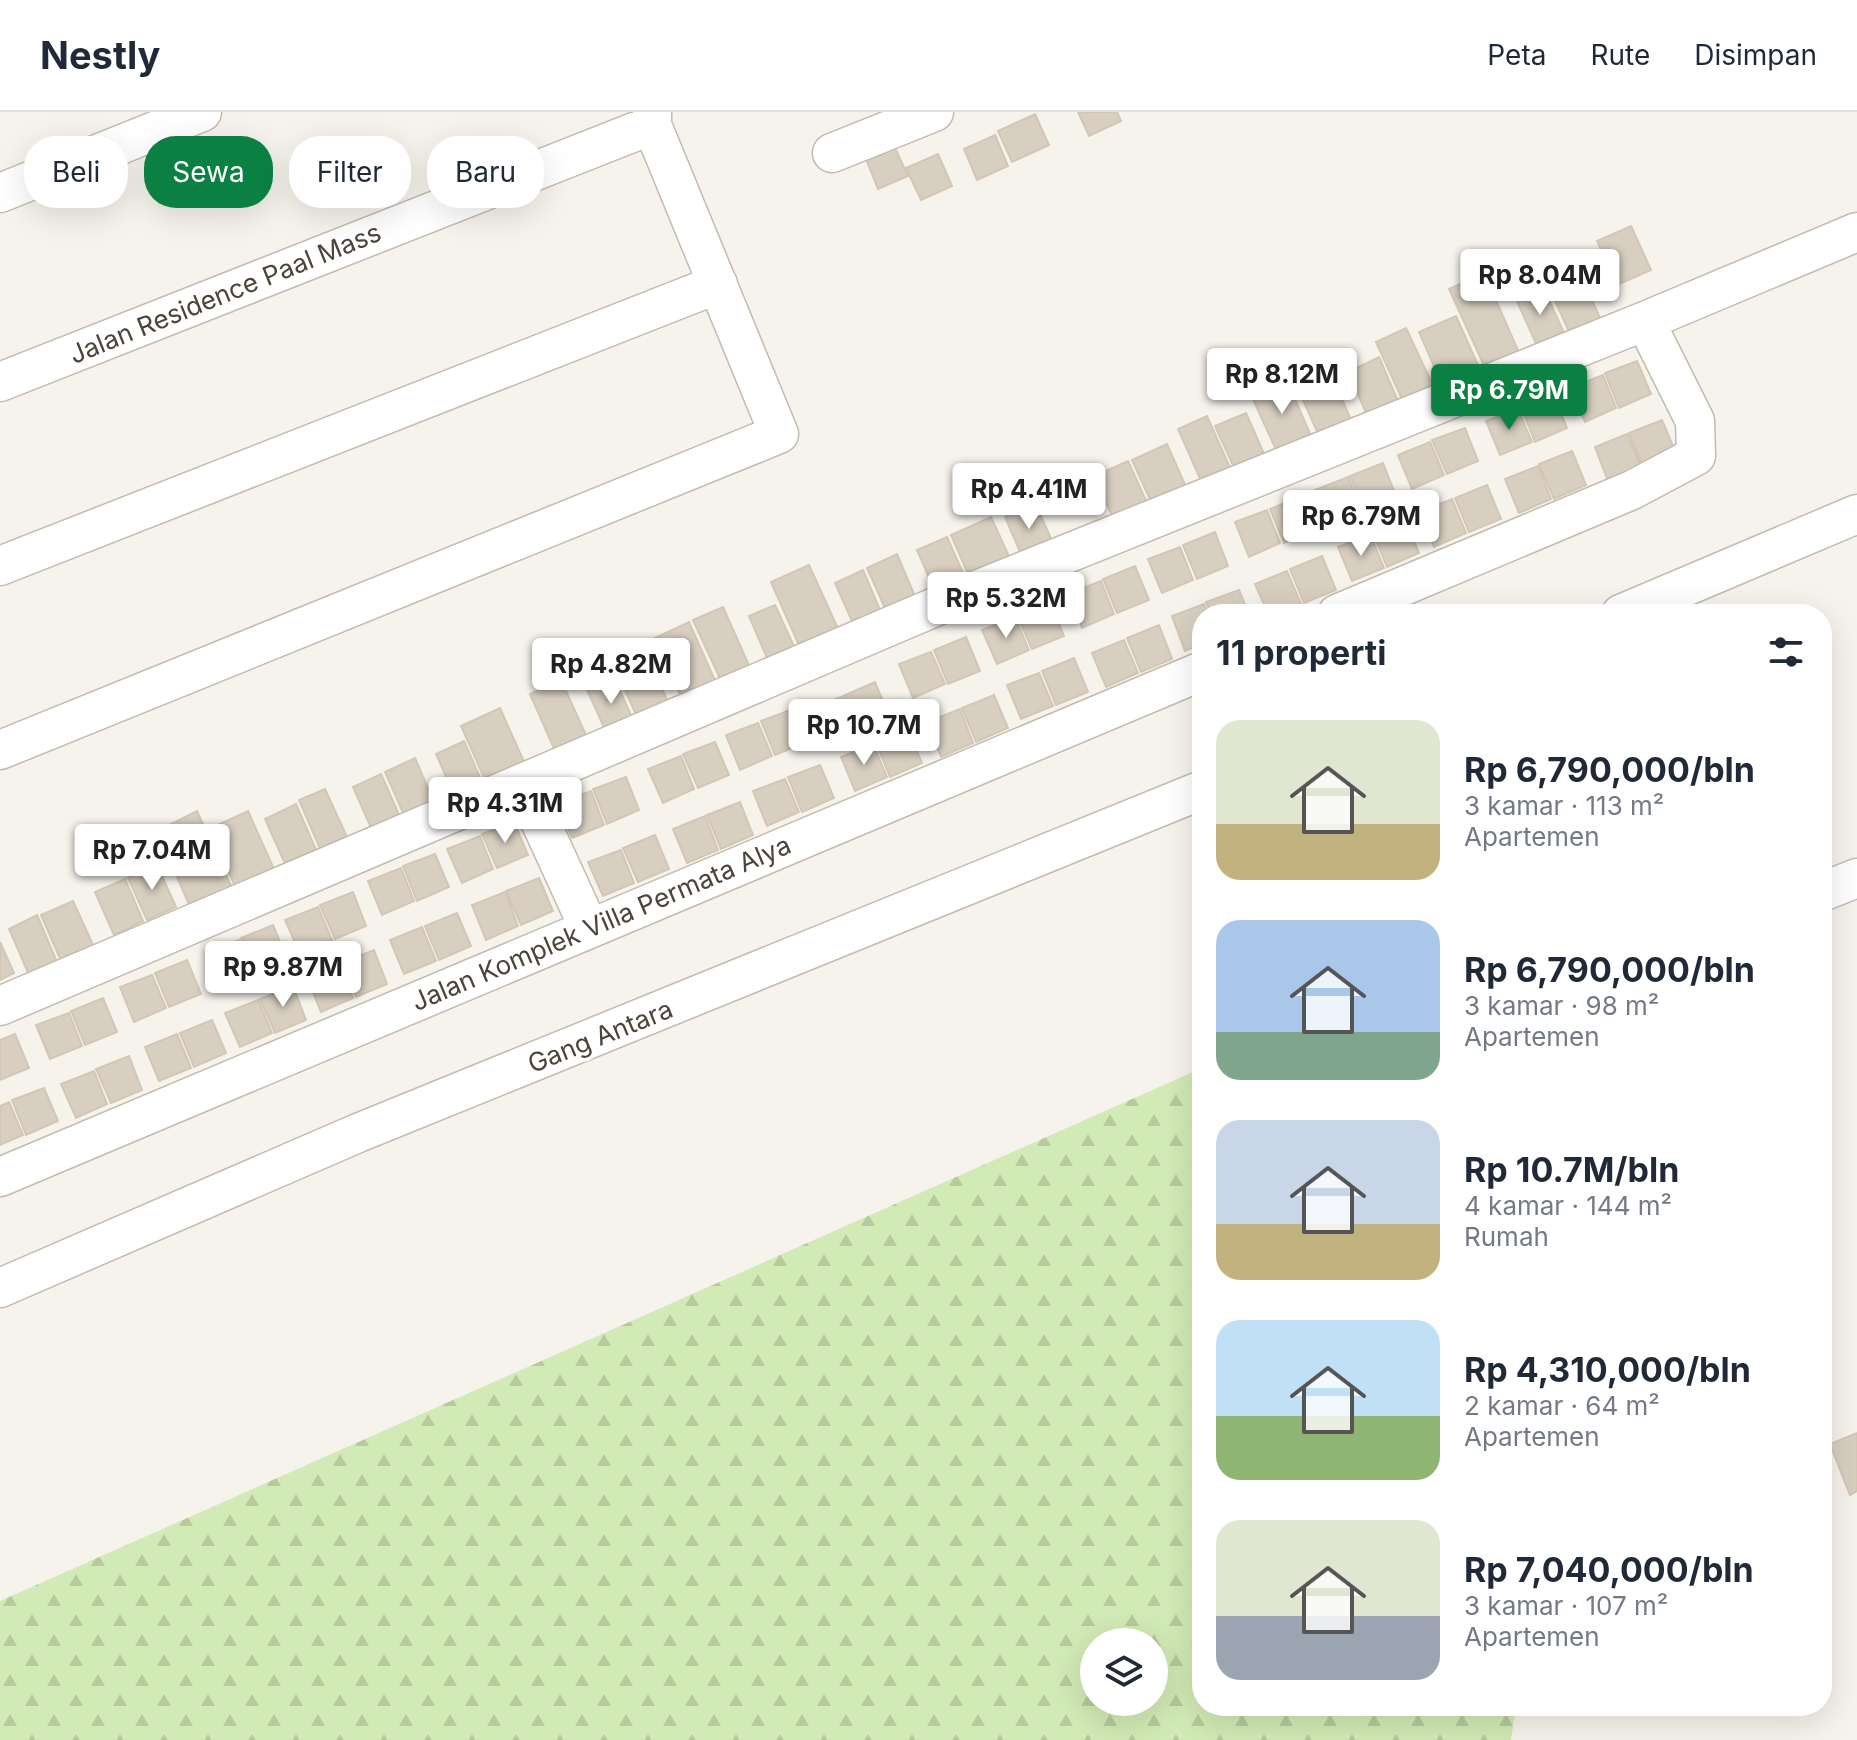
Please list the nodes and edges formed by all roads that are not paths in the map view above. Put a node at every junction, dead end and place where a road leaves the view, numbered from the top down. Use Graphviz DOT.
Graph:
graph roads {
  1 [pos="202,112"];
  2 [pos="934,112"];
  3 [pos="644,123"];
  4 [pos="832,153"];
  5 [pos="0,193"];
  6 [pos="1857,232"];
  7 [pos="718,284"];
  8 [pos="1645,321"];
  9 [pos="0,382"];
  10 [pos="1857,514"];
  11 [pos="0,566"];
  12 [pos="1361,604"];
  13 [pos="1645,604"];
  14 [pos="1192,675"];
  15 [pos="0,750"];
  16 [pos="523,784"];
  17 [pos="1192,794"];
  18 [pos="1857,878"];
  19 [pos="1832,888"];
  20 [pos="589,928"];
  21 [pos="0,1006"];
  22 [pos="0,1177"];
  23 [pos="0,1288"];
  1 -- 5 [label="street"];
  2 -- 4 [label="street"];
  3 -- 7 [label="street"];
  3 -- 9 [label="street, Jalan Residence Paal Mass"];
  6 -- 8 [label="street"];
  7 -- 11 [label="street"];
  7 -- 15 [label="street"];
  8 -- 12 [label="street"];
  8 -- 16 [label="street"];
  10 -- 13 [label="street"];
  14 -- 20 [label="street, Jalan Komplek Villa Permata Alya"];
  16 -- 20 [label="street"];
  16 -- 21 [label="street"];
  17 -- 23 [label="street, Gang Antara"];
  18 -- 19 [label="street"];
  20 -- 22 [label="street, Jalan Komplek Villa Permata Alya"];
}
